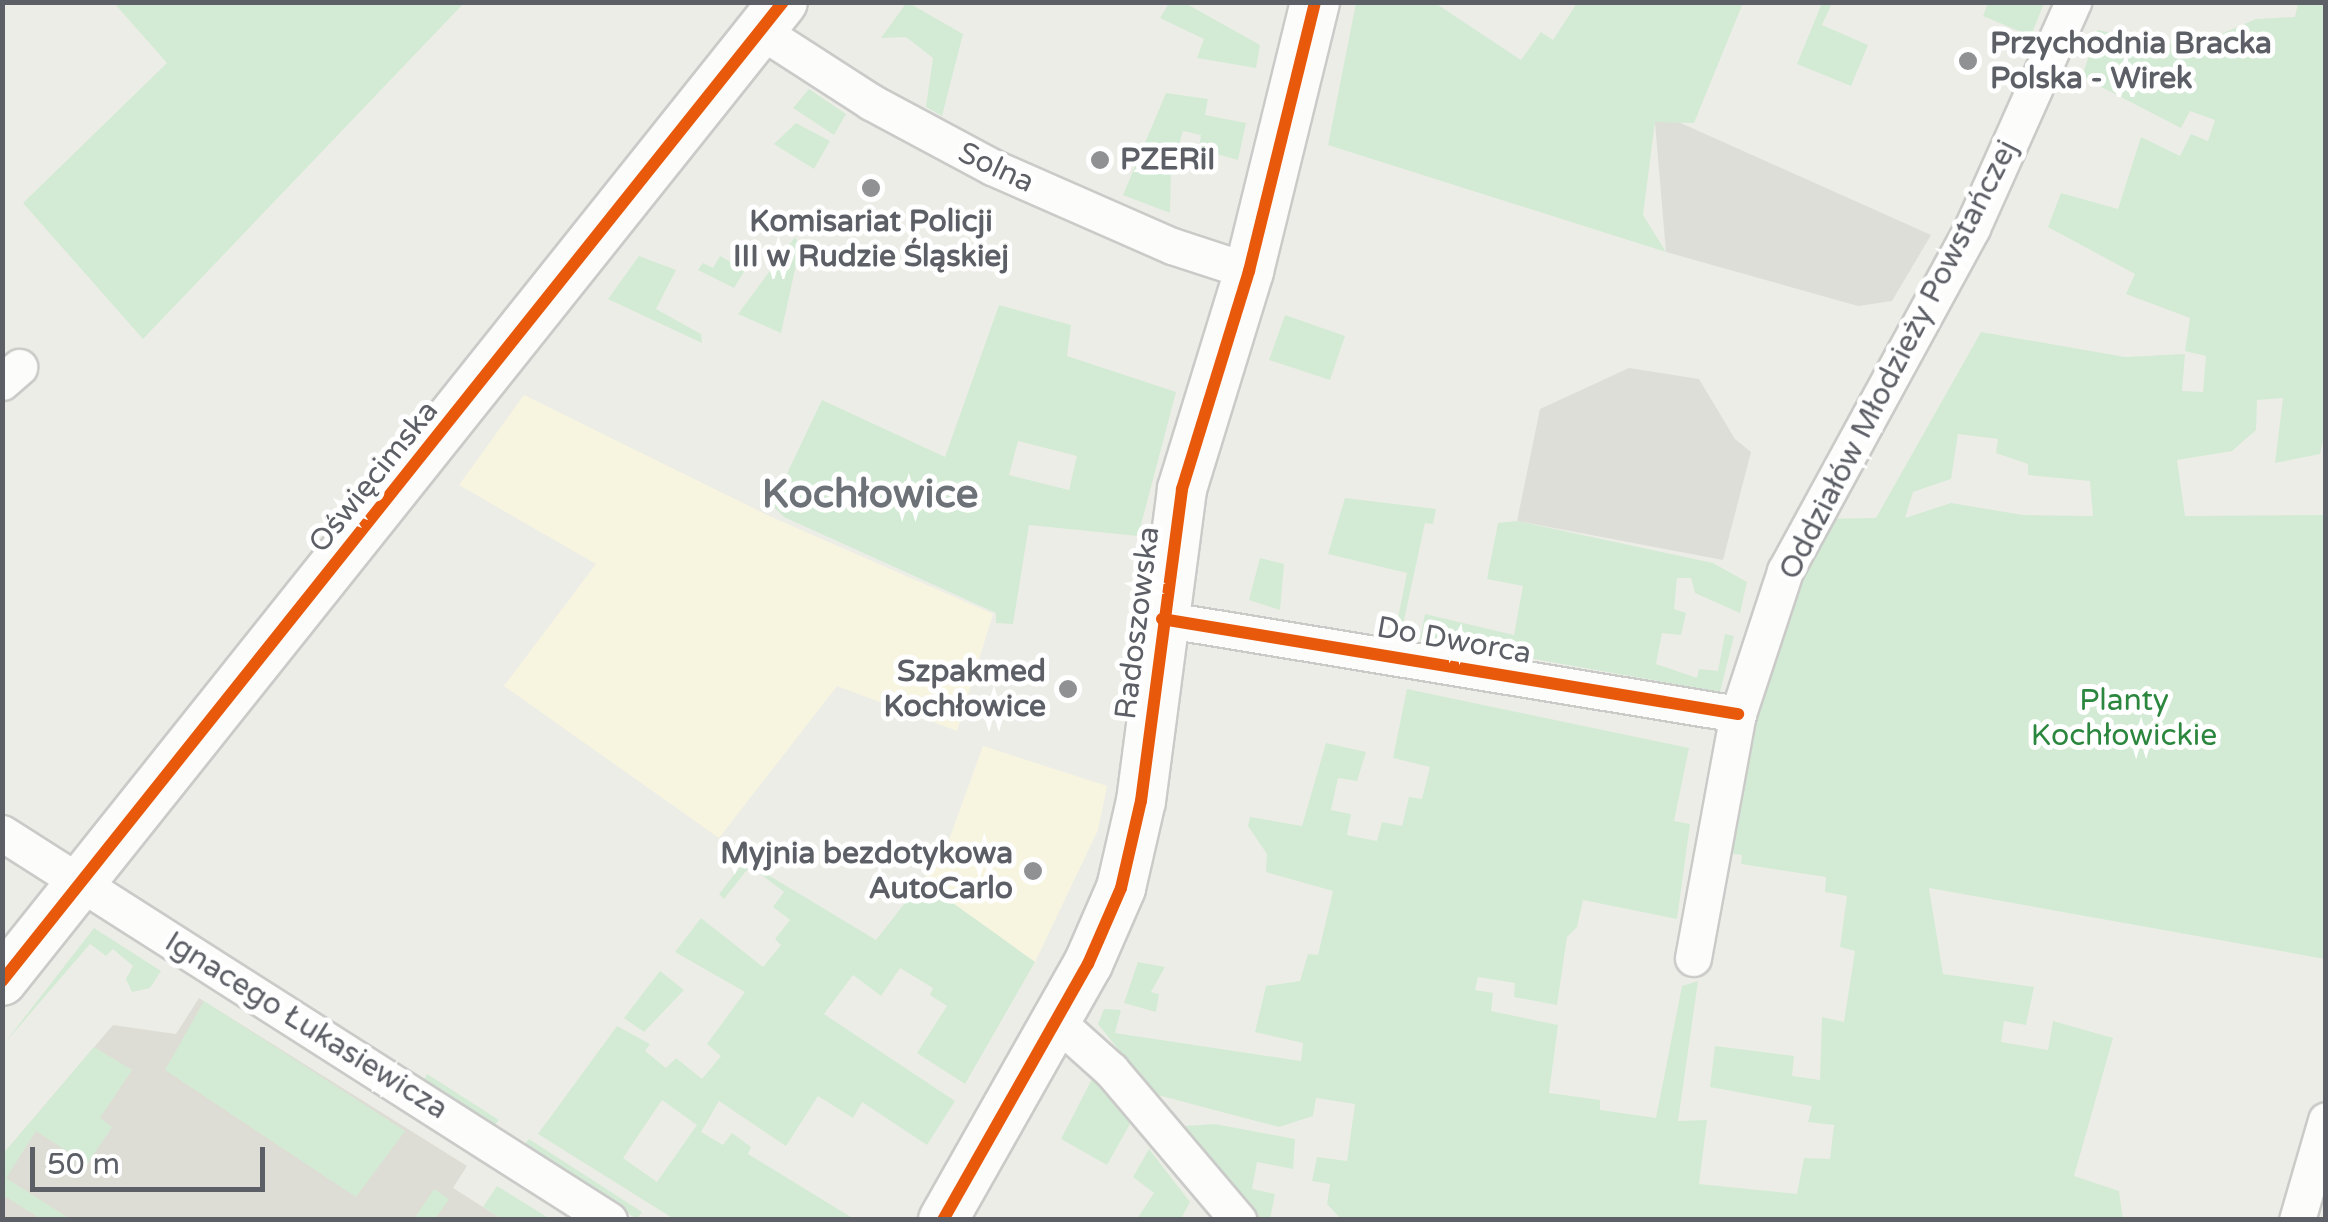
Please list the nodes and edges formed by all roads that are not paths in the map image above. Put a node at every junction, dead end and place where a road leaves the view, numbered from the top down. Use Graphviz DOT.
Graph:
graph roads {
  1 [pos="1314,2"];
  2 [pos="2074,2"];
  3 [pos="772,16"];
  4 [pos="1249,271"];
  5 [pos="1162,619"];
  6 [pos="1738,714"];
  7 [pos="2,833"];
  8 [pos="85,882"];
  9 [pos="1693,958"];
  10 [pos="2,981"];
  11 [pos="1056,1020"];
  12 [pos="2326,1120"];
  13 [pos="609,1220"];
  14 [pos="943,1220"];
  15 [pos="1238,1220"];
  16 [pos="2298,1220"];
  1 -- 4 [label="street, Radoszowska"];
  2 -- 6 [label="street, Oddziałów Młodzieży Powstańczej"];
  3 -- 4 [label="street, Solna"];
  3 -- 8 [label="street, Oświęcimska"];
  4 -- 5 [label="street, Radoszowska"];
  5 -- 6 [label="street, Do Dworca"];
  5 -- 11 [label="street, Radoszowska"];
  6 -- 9 [label="street, Oddziałów Młodzieży Powstańczej"];
  7 -- 8 [label="street, Ignacego Łukasiewicza"];
  8 -- 10 [label="street, Oświęcimska"];
  8 -- 13 [label="street, Ignacego Łukasiewicza"];
  11 -- 14 [label="street, Radoszowska"];
  11 -- 15 [label="street"];
  12 -- 16 [label="street"];
}
